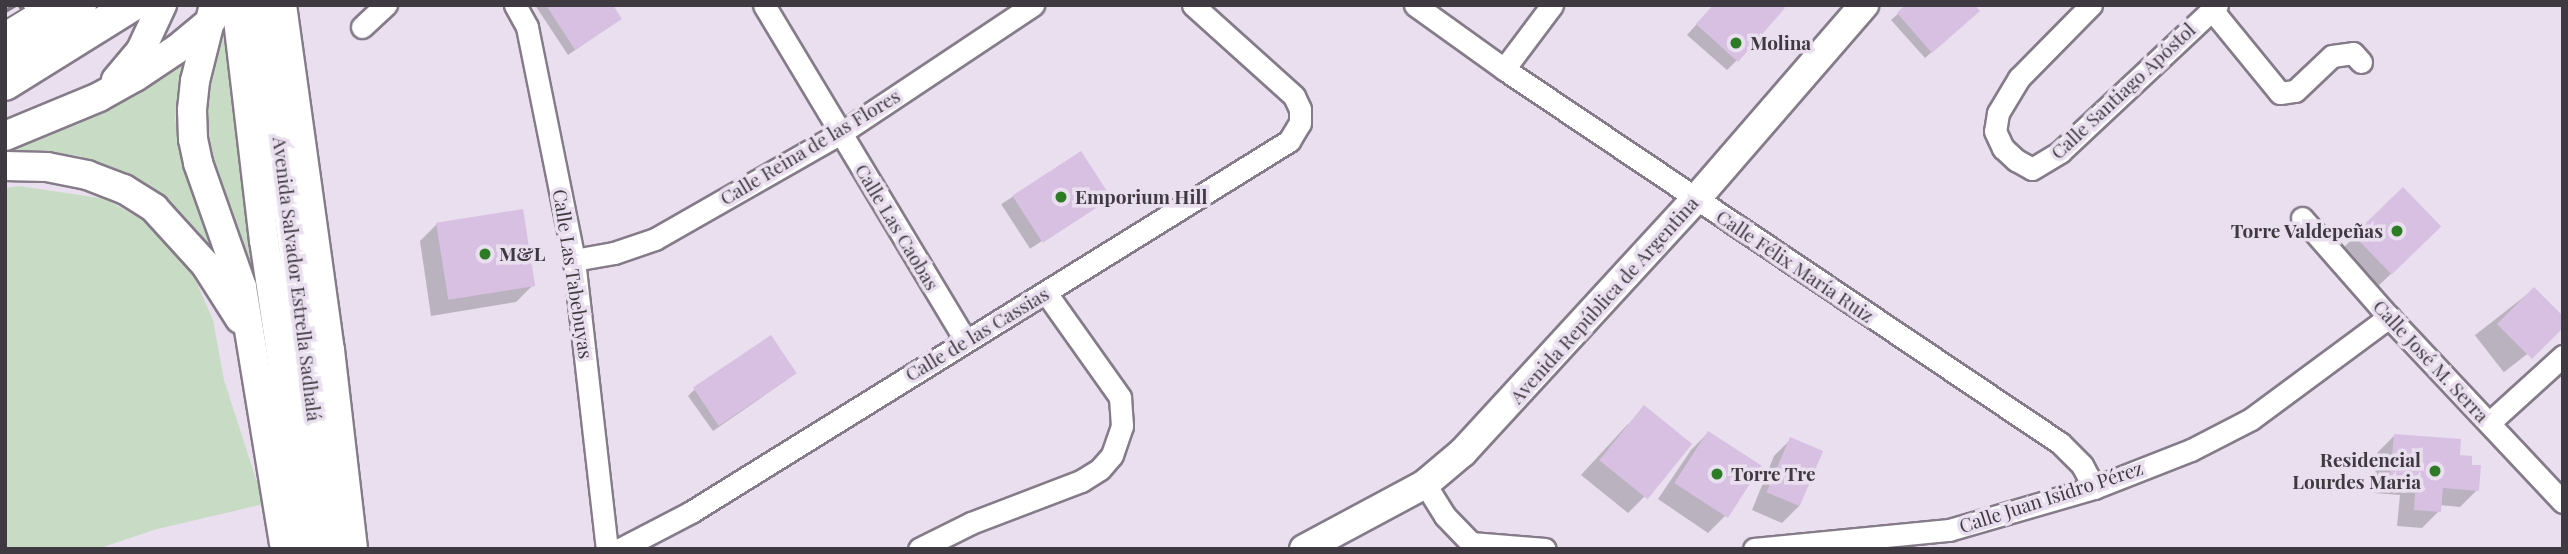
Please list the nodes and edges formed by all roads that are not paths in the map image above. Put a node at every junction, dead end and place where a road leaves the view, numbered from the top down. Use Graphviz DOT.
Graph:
graph roads {
  1 [pos="32,5"];
  2 [pos="43,5"];
  3 [pos="80,5"];
  4 [pos="290,5"];
  5 [pos="386,5"];
  6 [pos="515,5"];
  7 [pos="764,5"];
  8 [pos="1034,5"];
  9 [pos="1193,5"];
  10 [pos="1415,5"];
  11 [pos="1552,5"];
  12 [pos="1864,5"];
  13 [pos="2091,5"];
  14 [pos="2215,8"];
  15 [pos="151,9"];
  16 [pos="238,10"];
  17 [pos="5,19"];
  18 [pos="362,27"];
  19 [pos="5,29"];
  20 [pos="287,36"];
  21 [pos="5,51"];
  22 [pos="2361,62"];
  23 [pos="1504,69"];
  24 [pos="5,84"];
  25 [pos="99,97"];
  26 [pos="841,133"];
  27 [pos="5,136"];
  28 [pos="5,166"];
  29 [pos="1696,199"];
  30 [pos="2302,218"];
  31 [pos="574,260"];
  32 [pos="1046,292"];
  33 [pos="2389,317"];
  34 [pos="252,340"];
  35 [pos="965,340"];
  36 [pos="2563,356"];
  37 [pos="2489,424"];
  38 [pos="1425,484"];
  39 [pos="2094,488"];
  40 [pos="2563,502"];
  41 [pos="1951,539"];
  42 [pos="1469,546"];
  43 [pos="285,549"];
  44 [pos="310,549"];
  45 [pos="334,549"];
  46 [pos="354,549"];
  47 [pos="607,549"];
  48 [pos="620,549"];
  49 [pos="919,549"];
  50 [pos="1304,549"];
  51 [pos="1545,549"];
  52 [pos="1754,549"];
  1 -- 17 [label="street"];
  2 -- 19 [label="main road"];
  3 -- 21 [label="highway"];
  4 -- 20 [label="main road"];
  5 -- 18 [label="street"];
  6 -- 31 [label="street, Calle Las Tabebuyas"];
  7 -- 26 [label="street, Calle Las Caobas"];
  8 -- 26 [label="street, Calle Reina de las Flores"];
  9 -- 32 [label="street, Calle de las Cassias"];
  10 -- 23 [label="street, Calle Félix María Ruiz"];
  11 -- 23 [label="street"];
  12 -- 29 [label="main road, Avenida República de Argentina"];
  13 -- 14 [label="street, Calle Santiago Apóstol"];
  14 -- 22 [label="street"];
  15 -- 24 [label="highway"];
  15 -- 25 [label="main road"];
  16 -- 20 [label="main road"];
  16 -- 25 [label="main road"];
  16 -- 34 [label="main road"];
  16 -- 44 [label="main road, Avenida Salvador Estrella Sadhalá"];
  16 -- 45 [label="main road, Avenida Salvador Estrella Sadhalá"];
  20 -- 46 [label="main road, Avenida Salvador Estrella Sadhalá"];
  23 -- 29 [label="street, Calle Félix María Ruiz"];
  25 -- 27 [label="main road"];
  26 -- 31 [label="street, Calle Reina de las Flores"];
  26 -- 35 [label="street, Calle Las Caobas"];
  28 -- 34 [label="main road"];
  29 -- 38 [label="main road, Avenida República de Argentina"];
  29 -- 39 [label="street, Calle Félix María Ruiz"];
  30 -- 33 [label="street, Calle José M. Serra"];
  31 -- 47 [label="street, Calle Las Tabebuyas"];
  32 -- 35 [label="street, Calle de las Cassias"];
  32 -- 49 [label="street"];
  33 -- 37 [label="street, Calle José M. Serra"];
  33 -- 39 [label="street, Calle Juan Isidro Pérez"];
  34 -- 43 [label="main road"];
  35 -- 48 [label="street, Calle de las Cassias"];
  36 -- 37 [label="street"];
  37 -- 40 [label="street, Calle José M. Serra"];
  38 -- 42 [label="street"];
  38 -- 50 [label="main road, Avenida República de Argentina"];
  39 -- 41 [label="street, Calle Juan Isidro Pérez"];
  41 -- 52 [label="street, Calle Juan Isidro Pérez"];
  42 -- 51 [label="street"];
}
